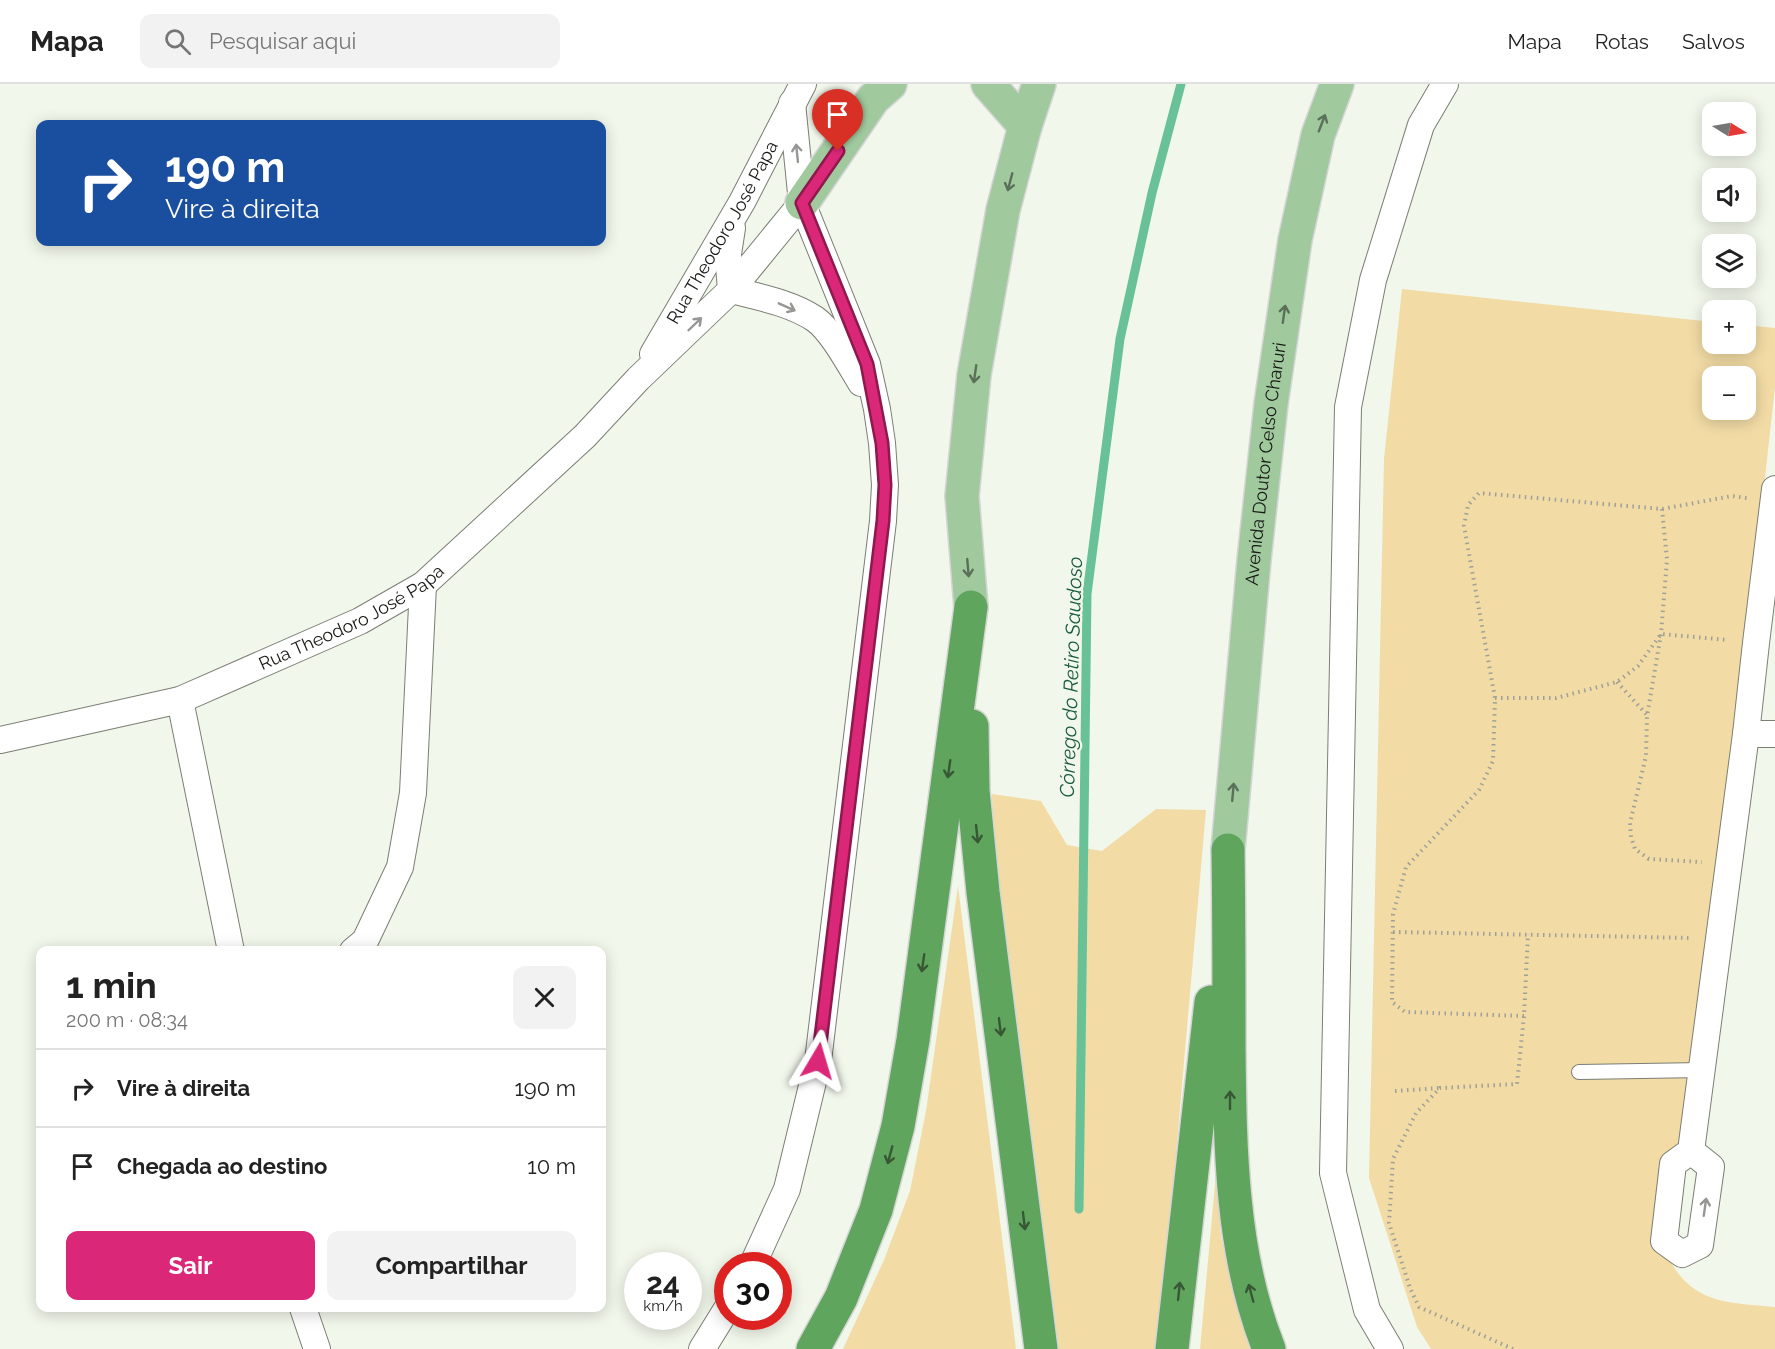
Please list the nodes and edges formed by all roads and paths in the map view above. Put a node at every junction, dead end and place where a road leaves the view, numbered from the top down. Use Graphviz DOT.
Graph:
graph roads {
  1 [pos="890,84"];
  2 [pos="988,84"];
  3 [pos="1039,84"];
  4 [pos="1337,84"];
  5 [pos="1445,84"];
  6 [pos="797,94"];
  7 [pos="1025,126"];
  8 [pos="742,202"];
  9 [pos="802,203"];
  10 [pos="731,290"];
  11 [pos="638,379"];
  12 [pos="877,409"];
  13 [pos="1774,495"];
  14 [pos="1662,509"];
  15 [pos="423,585"];
  16 [pos="971,607"];
  17 [pos="1661,634"];
  18 [pos="1756,643"];
  19 [pos="1617,682"];
  20 [pos="1495,698"];
  21 [pos="180,700"];
  22 [pos="1647,716"];
  23 [pos="1746,734"];
  24 [pos="1775,734"];
  25 [pos="0,740"];
  26 [pos="1228,850"];
  27 [pos="1729,864"];
  28 [pos="1393,932"];
  29 [pos="1528,934"];
  30 [pos="1719,939"];
  31 [pos="230,946"];
  32 [pos="359,946"];
  33 [pos="1524,1016"];
  34 [pos="1703,1070"];
  35 [pos="1579,1072"];
  36 [pos="1440,1088"];
  37 [pos="1395,1091"];
  38 [pos="1691,1151"];
  39 [pos="758,1252"];
  40 [pos="304,1312"];
  41 [pos="714,1330"];
  42 [pos="317,1349"];
  43 [pos="702,1349"];
  44 [pos="813,1349"];
  45 [pos="1041,1349"];
  46 [pos="1173,1349"];
  47 [pos="1269,1349"];
  48 [pos="1390,1349"];
  49 [pos="1513,1349"];
  1 -- 9 [label="main road"];
  2 -- 7 [label="main road"];
  3 -- 7 [label="main road"];
  26 -- 4 [label="main road, Avenida Doutor Celso Charuri, one-way"];
  5 -- 48 [label="street"];
  6 -- 8 [label="street, Rua Theodoro José Papa"];
  9 -- 6 [label="street, one-way"];
  7 -- 16 [label="main road, one-way"];
  8 -- 10 [label="street"];
  8 -- 11 [label="street, Rua Theodoro José Papa"];
  9 -- 10 [label="street, Rua Theodoro José Papa"];
  9 -- 12 [label="street"];
  11 -- 10 [label="street, Rua Theodoro José Papa, one-way"];
  10 -- 12 [label="street, one-way"];
  11 -- 15 [label="street, Rua Theodoro José Papa"];
  12 -- 39 [label="street"];
  13 -- 14 [label="path"];
  13 -- 18 [label="street"];
  14 -- 17 [label="path"];
  14 -- 20 [label="path"];
  15 -- 21 [label="street, Rua Theodoro José Papa"];
  15 -- 32 [label="street"];
  16 -- 44 [label="highway, one-way"];
  16 -- 45 [label="highway, one-way"];
  17 -- 18 [label="path"];
  17 -- 19 [label="path"];
  17 -- 22 [label="path"];
  18 -- 23 [label="street"];
  19 -- 20 [label="path"];
  19 -- 22 [label="path"];
  20 -- 28 [label="path"];
  21 -- 25 [label="street, Rua Theodoro José Papa"];
  21 -- 31 [label="street"];
  22 -- 27 [label="path"];
  23 -- 24 [label="street"];
  23 -- 27 [label="street"];
  46 -- 26 [label="highway, one-way"];
  47 -- 26 [label="highway, one-way"];
  27 -- 30 [label="street"];
  28 -- 29 [label="path"];
  28 -- 33 [label="path"];
  29 -- 30 [label="path"];
  29 -- 33 [label="path"];
  30 -- 34 [label="street"];
  33 -- 36 [label="path"];
  34 -- 35 [label="lane"];
  34 -- 38 [label="street"];
  36 -- 37 [label="path"];
  36 -- 49 [label="path"];
  40 -- 42 [label="street"];
  41 -- 43 [label="street"];
}
